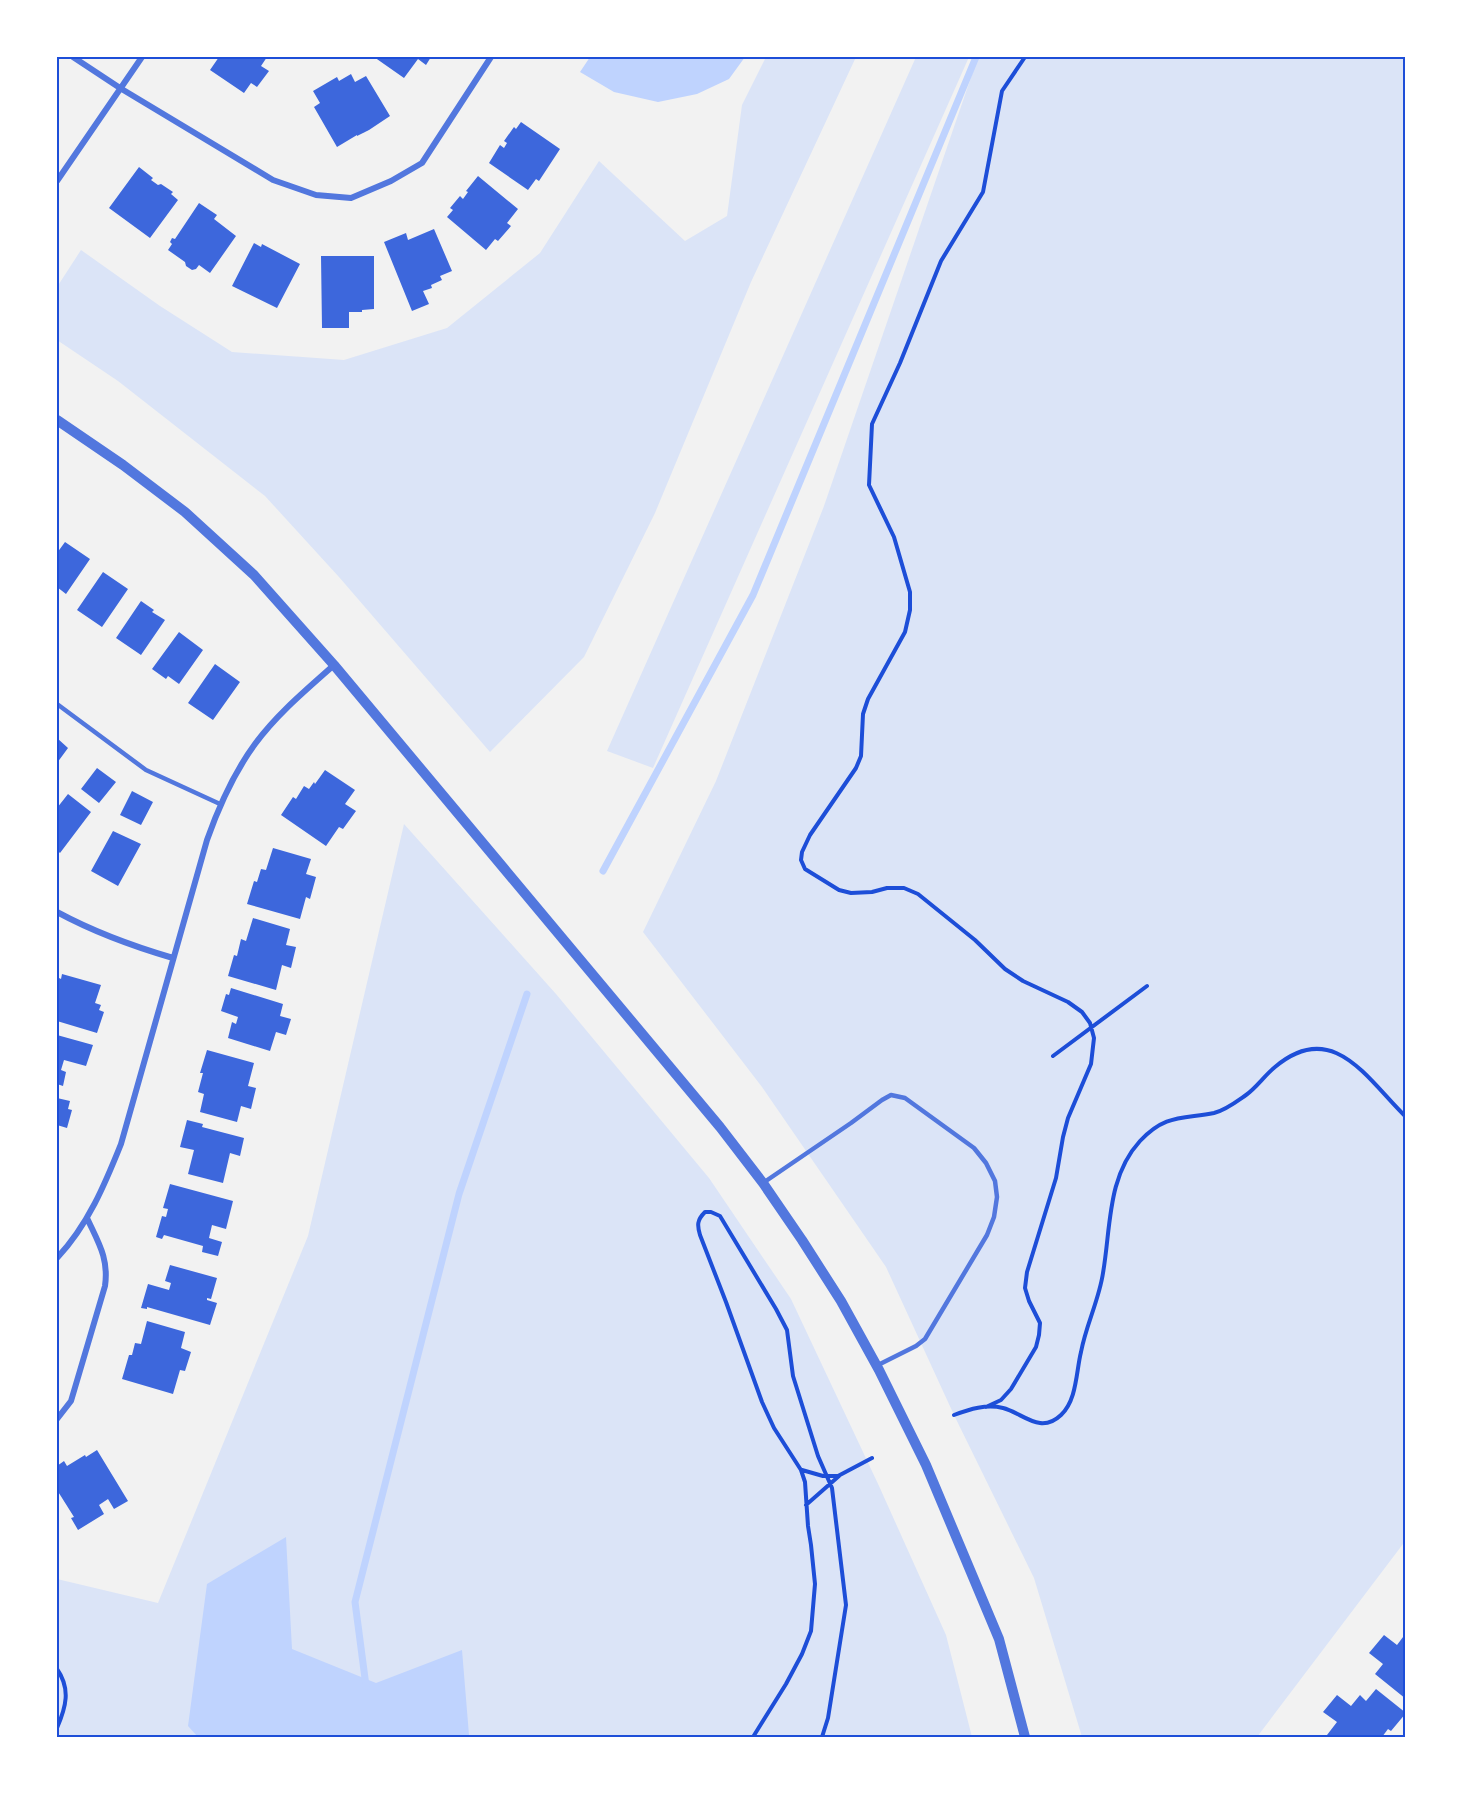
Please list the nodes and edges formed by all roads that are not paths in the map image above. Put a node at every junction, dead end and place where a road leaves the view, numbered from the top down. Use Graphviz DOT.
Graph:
graph roads {
  1 [pos="73,57"];
  2 [pos="141,57"];
  3 [pos="491,57"];
  4 [pos="120,88"];
  5 [pos="57,181"];
  6 [pos="57,420"];
  7 [pos="334,665"];
  8 [pos="57,704"];
  9 [pos="220,804"];
  10 [pos="57,912"];
  11 [pos="172,958"];
  12 [pos="763,1183"];
  13 [pos="87,1218"];
  14 [pos="57,1257"];
  15 [pos="876,1365"];
  16 [pos="57,1419"];
  17 [pos="1025,1737"];
  1 -- 4 [label="street"];
  2 -- 4 [label="street"];
  3 -- 4 [label="street"];
  4 -- 5 [label="street"];
  6 -- 7 [label="street"];
  7 -- 9 [label="street"];
  7 -- 12 [label="street"];
  8 -- 9 [label="lane"];
  9 -- 11 [label="street"];
  10 -- 11 [label="street"];
  11 -- 13 [label="street"];
  12 -- 15 [label="street"];
  12 -- 15 [label="lane"];
  13 -- 14 [label="street"];
  13 -- 16 [label="street"];
  15 -- 17 [label="street"];
}
